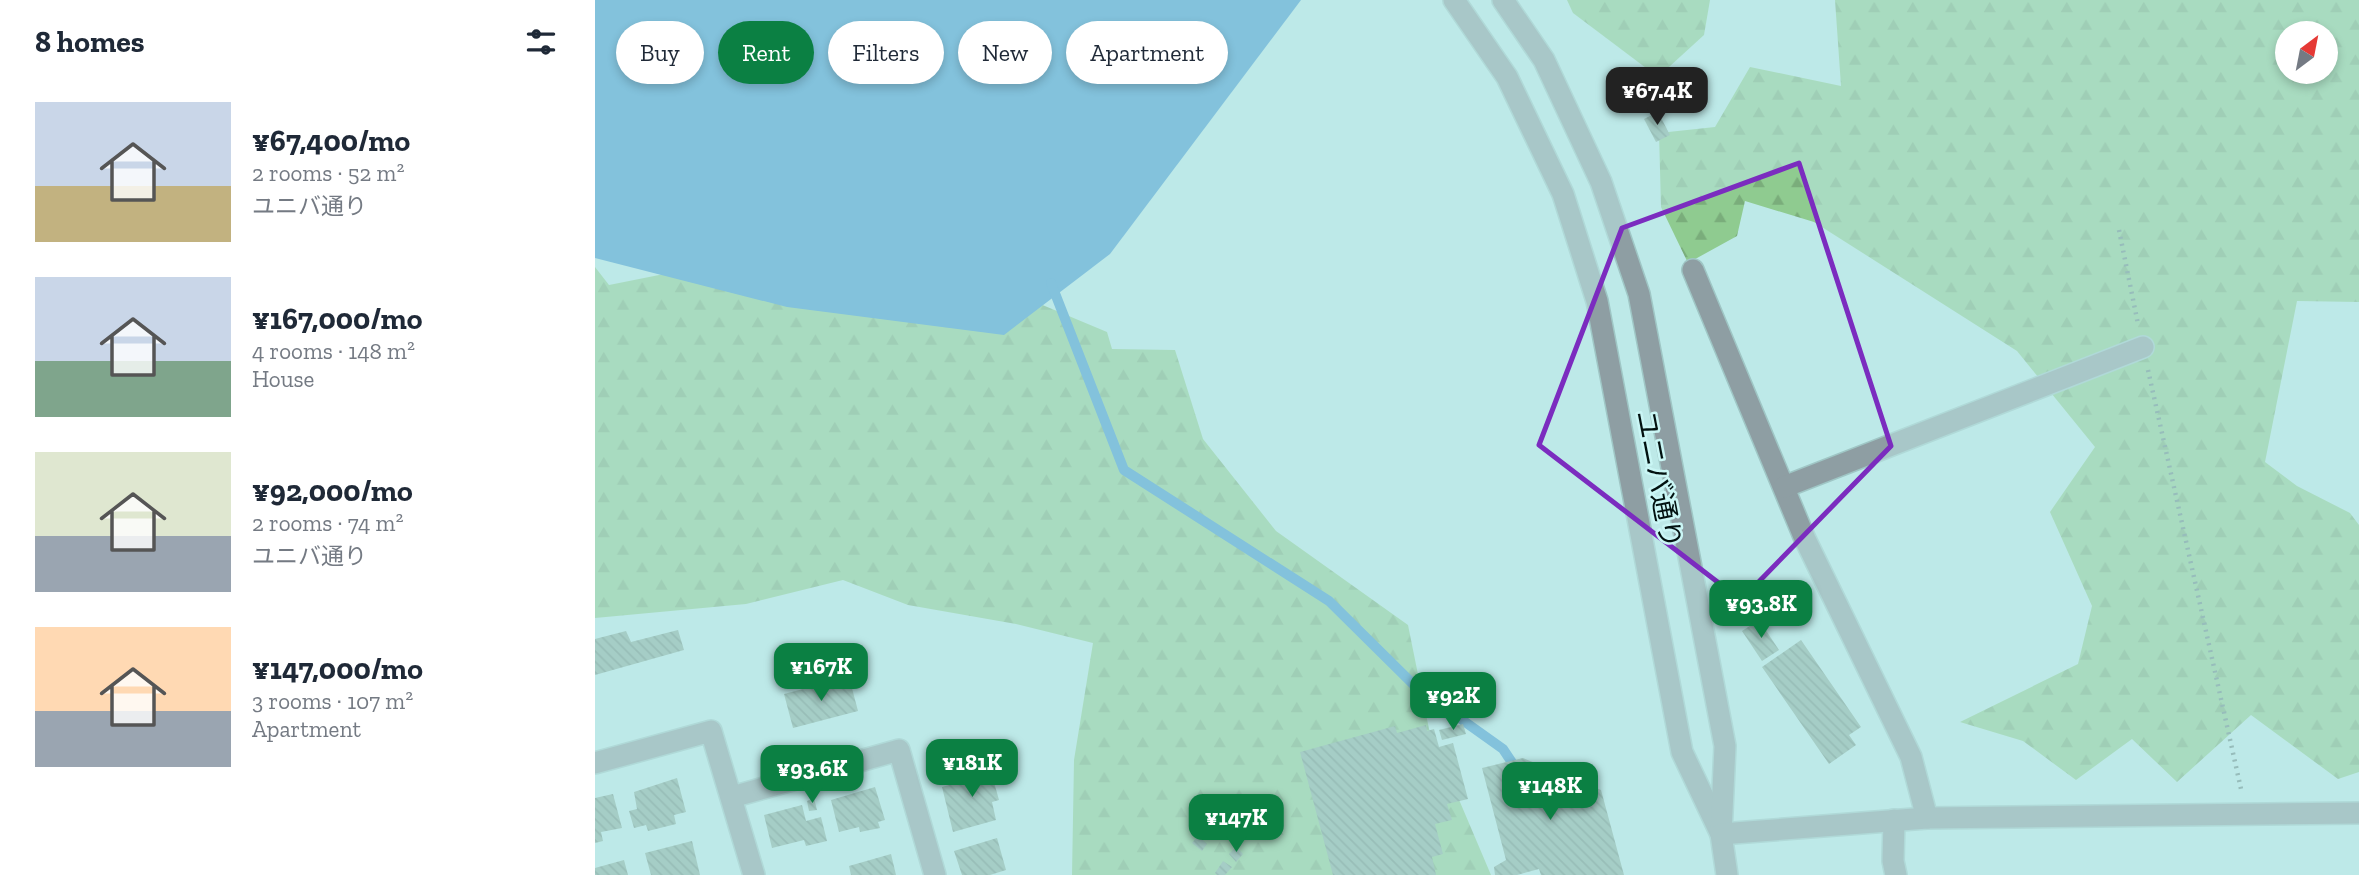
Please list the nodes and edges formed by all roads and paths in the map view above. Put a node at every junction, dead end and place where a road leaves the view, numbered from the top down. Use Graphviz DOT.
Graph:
graph roads {
  1 [pos="1454,0"];
  2 [pos="1503,0"];
  3 [pos="2119,230"];
  4 [pos="1693,270"];
  5 [pos="2130,293"];
  6 [pos="2143,346"];
  7 [pos="1784,487"];
  8 [pos="595,764"];
  9 [pos="732,797"];
  10 [pos="2359,813"];
  11 [pos="2247,814"];
  12 [pos="1927,818"];
  13 [pos="1894,820"];
  14 [pos="1721,834"];
  15 [pos="754,875"];
  16 [pos="935,875"];
  17 [pos="1727,875"];
  18 [pos="1896,875"];
  1 -- 14 [label="street, ユニバ通り"];
  2 -- 14 [label="street, ユニバ通り"];
  3 -- 5 [label="path"];
  4 -- 7 [label="street"];
  6 -- 7 [label="street"];
  6 -- 11 [label="path"];
  7 -- 12 [label="street"];
  8 -- 9 [label="street"];
  9 -- 15 [label="street"];
  9 -- 16 [label="street"];
  10 -- 11 [label="street"];
  11 -- 12 [label="street"];
  12 -- 13 [label="street"];
  13 -- 14 [label="street"];
  13 -- 18 [label="street"];
  14 -- 17 [label="street"];
}
